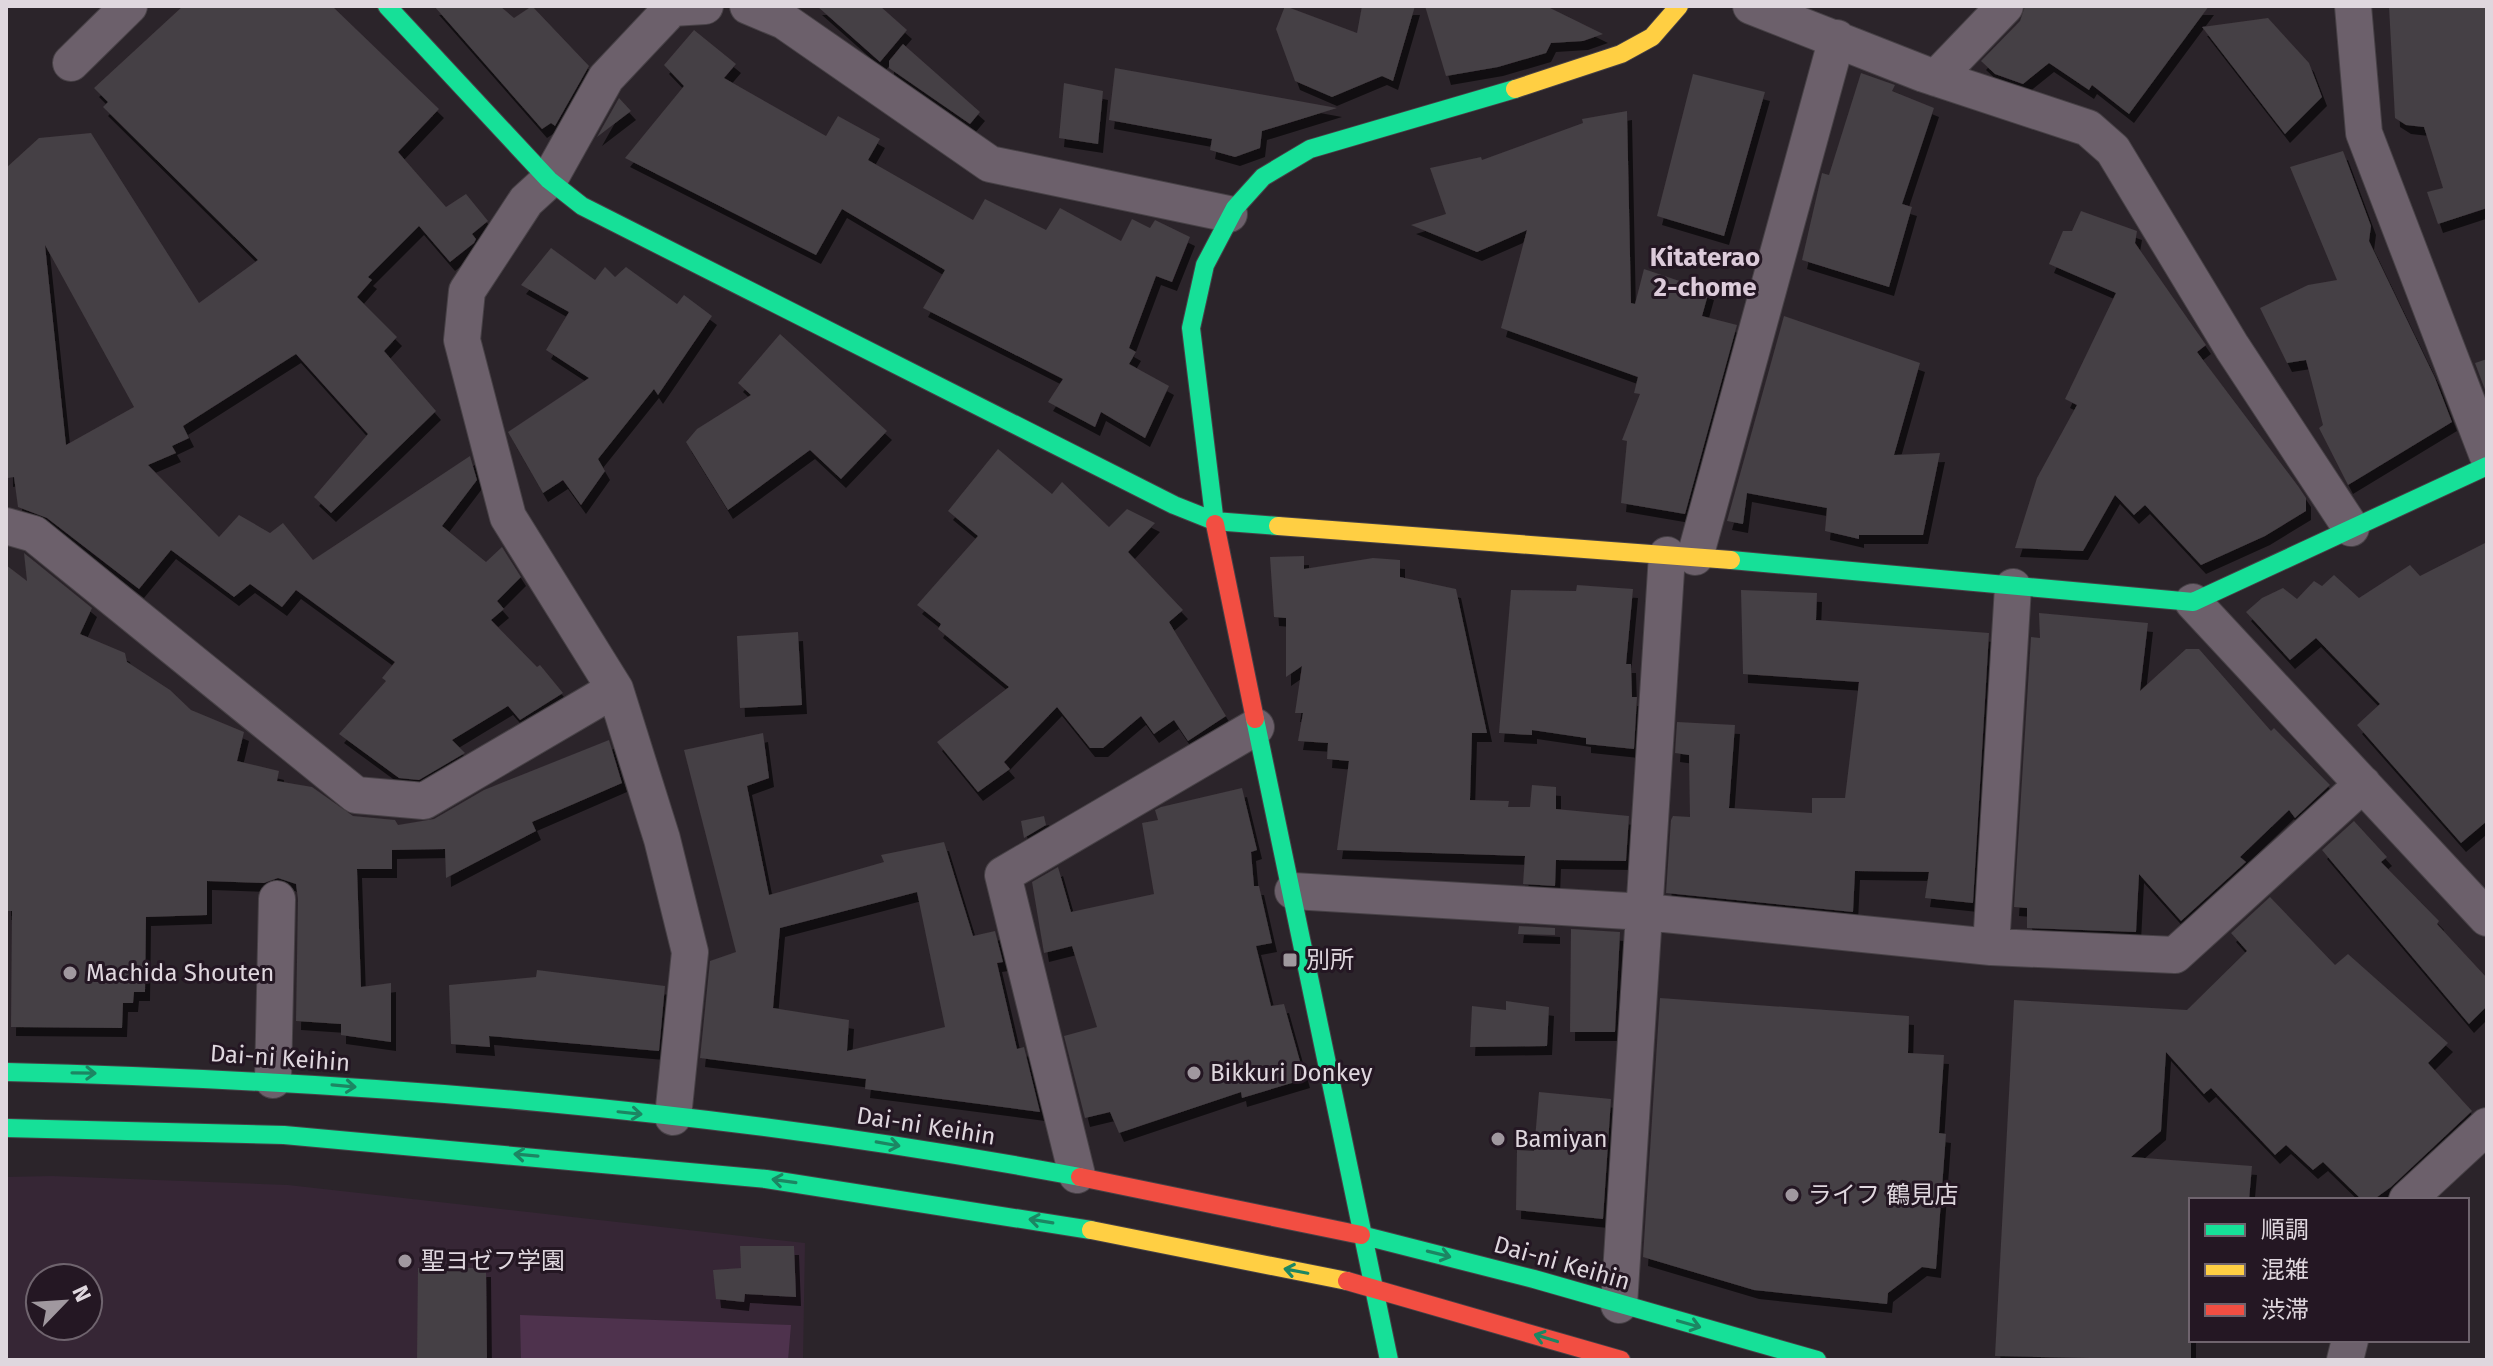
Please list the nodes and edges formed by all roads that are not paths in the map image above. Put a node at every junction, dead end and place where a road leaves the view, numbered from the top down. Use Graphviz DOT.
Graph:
graph roads {
  1 [pos="129,6"];
  2 [pos="387,6"];
  3 [pos="748,6"];
  4 [pos="1679,6"];
  5 [pos="1751,6"];
  6 [pos="2005,6"];
  7 [pos="2353,6"];
  8 [pos="683,7"];
  9 [pos="1837,38"];
  10 [pos="71,63"];
  11 [pos="1936,78"];
  12 [pos="549,180"];
  13 [pos="1229,214"];
  14 [pos="2487,454"];
  15 [pos="2487,466"];
  16 [pos="1214,521"];
  17 [pos="6,526"];
  18 [pos="2351,528"];
  19 [pos="1681,556"];
  20 [pos="2013,587"];
  21 [pos="2193,602"];
  22 [pos="615,689"];
  23 [pos="1256,727"];
  24 [pos="2363,784"];
  25 [pos="1293,891"];
  26 [pos="277,899"];
  27 [pos="1645,912"];
  28 [pos="2487,918"];
  29 [pos="1991,947"];
  30 [pos="6,1072"];
  31 [pos="273,1080"];
  32 [pos="673,1117"];
  33 [pos="2487,1126"];
  34 [pos="6,1128"];
  35 [pos="1077,1175"];
  36 [pos="2409,1198"];
  37 [pos="1363,1235"];
  38 [pos="1373,1286"];
  39 [pos="1619,1305"];
  40 [pos="1389,1360"];
  41 [pos="1621,1360"];
  42 [pos="1817,1360"];
  1 -- 10 [label="street"];
  2 -- 12 [label="main road"];
  3 -- 13 [label="street"];
  4 -- 13 [label="main road"];
  5 -- 9 [label="street"];
  6 -- 11 [label="street"];
  7 -- 14 [label="street"];
  8 -- 12 [label="street"];
  9 -- 11 [label="street"];
  9 -- 19 [label="street"];
  11 -- 18 [label="street"];
  12 -- 16 [label="main road"];
  12 -- 22 [label="street"];
  13 -- 16 [label="main road"];
  15 -- 18 [label="main road"];
  16 -- 19 [label="main road"];
  16 -- 23 [label="main road"];
  17 -- 22 [label="street"];
  18 -- 21 [label="main road"];
  19 -- 20 [label="main road"];
  19 -- 27 [label="street"];
  20 -- 21 [label="main road"];
  20 -- 29 [label="street"];
  21 -- 24 [label="street"];
  22 -- 32 [label="street"];
  23 -- 25 [label="main road"];
  23 -- 35 [label="street"];
  24 -- 28 [label="street"];
  24 -- 29 [label="street"];
  25 -- 27 [label="street"];
  25 -- 37 [label="main road"];
  26 -- 31 [label="street"];
  27 -- 29 [label="street"];
  27 -- 39 [label="street"];
  30 -- 31 [label="main road, Dai-ni Keihin, one-way"];
  31 -- 32 [label="main road, Dai-ni Keihin, one-way"];
  32 -- 35 [label="main road, Dai-ni Keihin, one-way"];
  33 -- 36 [label="street"];
  38 -- 34 [label="main road, one-way"];
  35 -- 37 [label="main road, Dai-ni Keihin"];
  37 -- 38 [label="main road"];
  37 -- 39 [label="main road, Dai-ni Keihin, one-way"];
  38 -- 40 [label="main road"];
  41 -- 38 [label="main road, one-way"];
  39 -- 42 [label="main road, Dai-ni Keihin, one-way"];
}
